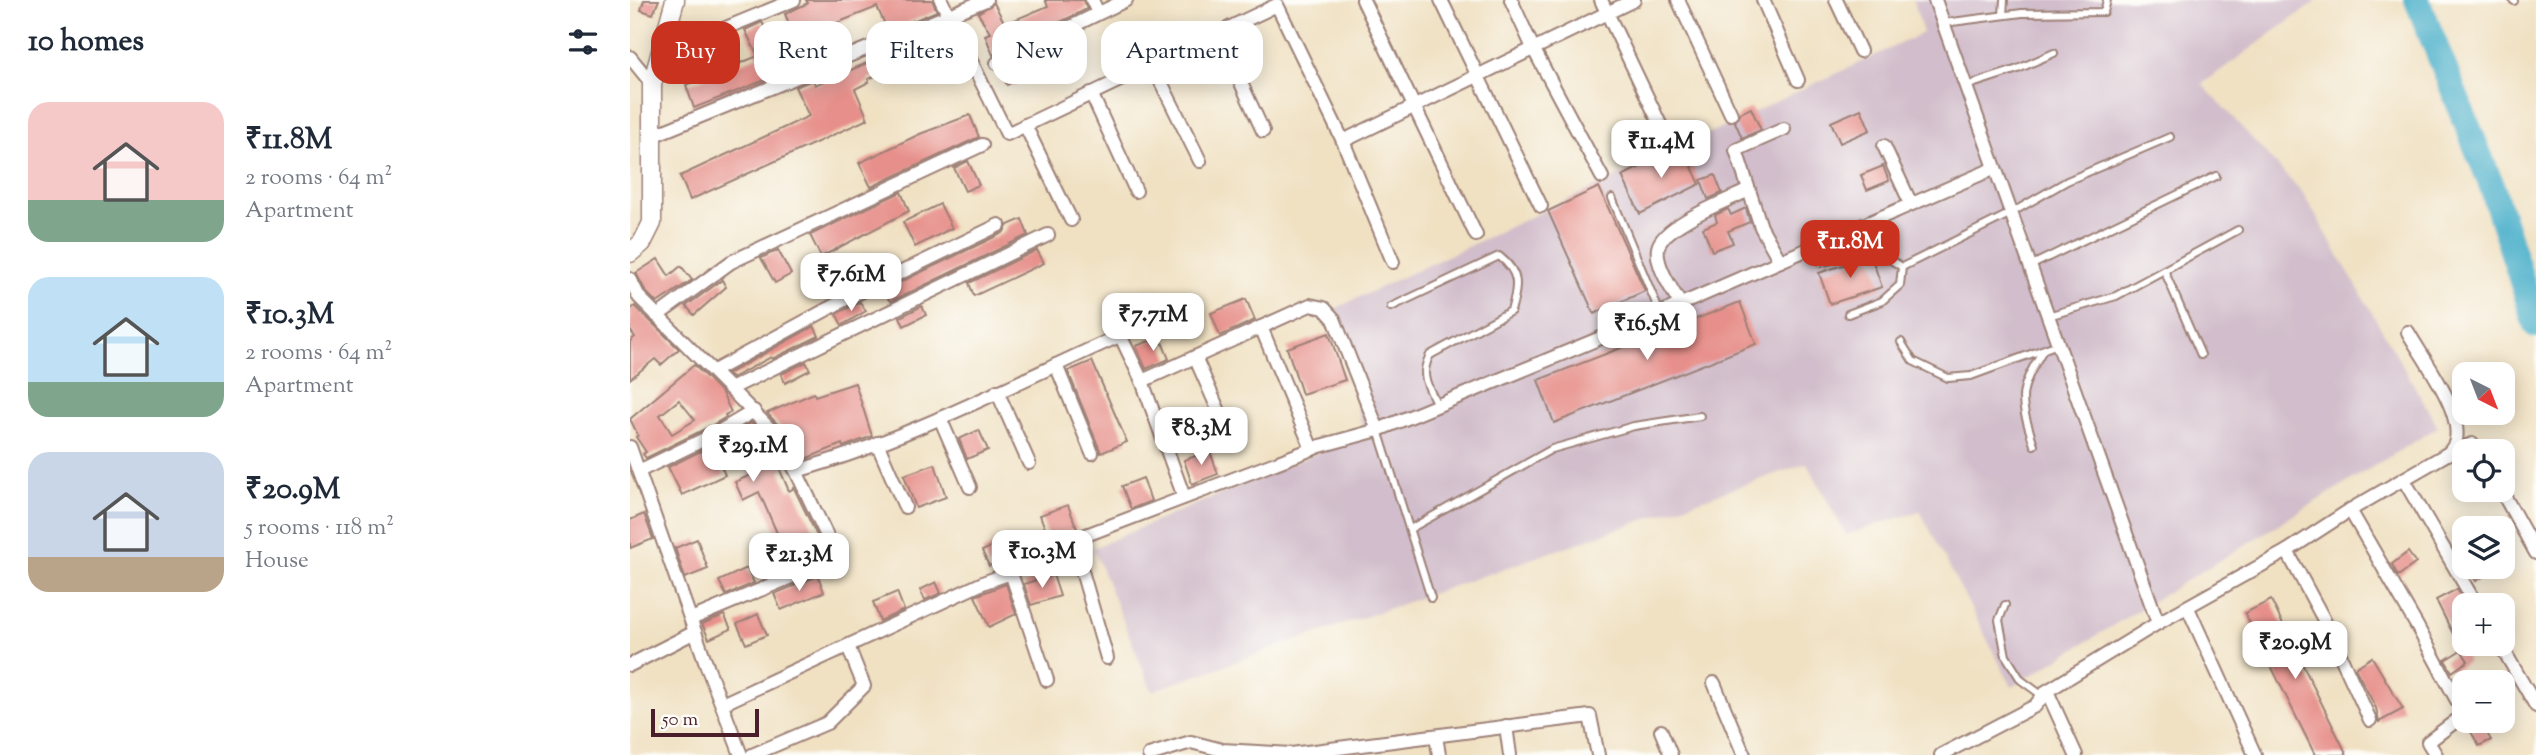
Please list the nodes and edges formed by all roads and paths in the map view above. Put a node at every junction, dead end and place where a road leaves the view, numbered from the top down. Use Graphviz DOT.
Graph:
graph roads {
  1 [pos="675,0"];
  2 [pos="794,0"];
  3 [pos="941,0"];
  4 [pos="986,0"];
  5 [pos="1092,0"];
  6 [pos="1126,0"];
  7 [pos="1363,0"];
  8 [pos="1441,0"];
  9 [pos="1511,0"];
  10 [pos="1601,0"];
  11 [pos="1633,0"];
  12 [pos="1678,0"];
  13 [pos="1763,0"];
  14 [pos="1836,0"];
  15 [pos="1935,0"];
  16 [pos="2004,0"];
  17 [pos="2107,0"];
  18 [pos="1098,13"];
  19 [pos="1608,13"];
  20 [pos="947,15"];
  21 [pos="2003,15"];
  22 [pos="669,21"];
  23 [pos="1082,21"];
  24 [pos="1244,21"];
  25 [pos="740,22"];
  26 [pos="1944,23"];
  27 [pos="1533,48"];
  28 [pos="1860,51"];
  29 [pos="2054,53"];
  30 [pos="630,57"];
  31 [pos="1477,76"];
  32 [pos="1798,80"];
  33 [pos="651,82"];
  34 [pos="652,84"];
  35 [pos="1110,84"];
  36 [pos="1162,84"];
  37 [pos="1242,84"];
  38 [pos="1966,86"];
  39 [pos="1091,93"];
  40 [pos="1414,106"];
  41 [pos="1731,114"];
  42 [pos="1025,125"];
  43 [pos="1784,128"];
  44 [pos="1263,131"];
  45 [pos="652,136"];
  46 [pos="2170,137"];
  47 [pos="1343,141"];
  48 [pos="1669,144"];
  49 [pos="982,145"];
  50 [pos="1884,146"];
  51 [pos="1200,161"];
  52 [pos="1995,168"];
  53 [pos="2216,176"];
  54 [pos="1602,177"];
  55 [pos="1749,190"];
  56 [pos="1136,191"];
  57 [pos="1612,198"];
  58 [pos="1911,204"];
  59 [pos="1541,206"];
  60 [pos="2011,213"];
  61 [pos="1070,220"];
  62 [pos="999,225"];
  63 [pos="2238,230"];
  64 [pos="1476,235"];
  65 [pos="1048,236"];
  66 [pos="630,253"];
  67 [pos="1780,261"];
  68 [pos="1394,262"];
  69 [pos="1821,264"];
  70 [pos="2030,266"];
  71 [pos="1902,267"];
  72 [pos="2164,270"];
  73 [pos="630,279"];
  74 [pos="1680,304"];
  75 [pos="1391,307"];
  76 [pos="1660,313"];
  77 [pos="1849,314"];
  78 [pos="657,316"];
  79 [pos="2048,316"];
  80 [pos="1261,327"];
  81 [pos="2408,332"];
  82 [pos="1901,342"];
  83 [pos="2058,344"];
  84 [pos="2043,350"];
  85 [pos="2201,355"];
  86 [pos="1195,357"];
  87 [pos="1056,365"];
  88 [pos="714,371"];
  89 [pos="1142,381"];
  90 [pos="732,388"];
  91 [pos="998,391"];
  92 [pos="1437,405"];
  93 [pos="754,411"];
  94 [pos="1700,416"];
  95 [pos="940,418"];
  96 [pos="1378,429"];
  97 [pos="1229,434"];
  98 [pos="877,443"];
  99 [pos="2034,445"];
  100 [pos="630,447"];
  101 [pos="1312,449"];
  102 [pos="2452,452"];
  103 [pos="1092,453"];
  104 [pos="2448,454"];
  105 [pos="1029,463"];
  106 [pos="639,471"];
  107 [pos="796,471"];
  108 [pos="2404,480"];
  109 [pos="970,487"];
  110 [pos="1184,498"];
  111 [pos="2508,502"];
  112 [pos="905,507"];
  113 [pos="2350,510"];
  114 [pos="1410,529"];
  115 [pos="827,536"];
  116 [pos="1073,540"];
  117 [pos="2287,551"];
  118 [pos="2536,553"];
  119 [pos="820,565"];
  120 [pos="1011,573"];
  121 [pos="2469,593"];
  122 [pos="1431,598"];
  123 [pos="2005,605"];
  124 [pos="2188,608"];
  125 [pos="691,619"];
  126 [pos="2158,623"];
  127 [pos="695,632"];
  128 [pos="848,646"];
  129 [pos="2507,656"];
  130 [pos="1107,658"];
  131 [pos="630,665"];
  132 [pos="1047,680"];
  133 [pos="1714,683"];
  134 [pos="2045,693"];
  135 [pos="722,704"];
  136 [pos="2536,706"];
  137 [pos="2370,720"];
  138 [pos="1506,726"];
  139 [pos="1661,732"];
  140 [pos="1436,736"];
  141 [pos="1365,750"];
  142 [pos="1223,752"];
  143 [pos="1292,754"];
  144 [pos="741,755"];
  145 [pos="752,755"];
  146 [pos="1149,755"];
  147 [pos="1439,755"];
  148 [pos="1510,755"];
  149 [pos="1598,755"];
  150 [pos="1671,755"];
  151 [pos="1744,755"];
  152 [pos="1941,755"];
  153 [pos="2076,755"];
  154 [pos="2255,755"];
  155 [pos="2436,755"];
  1 -- 22 [label="street"];
  2 -- 25 [label="street"];
  3 -- 20 [label="street"];
  4 -- 20 [label="street"];
  5 -- 18 [label="street"];
  6 -- 18 [label="street"];
  7 -- 40 [label="street"];
  8 -- 31 [label="street"];
  9 -- 27 [label="street"];
  10 -- 19 [label="street"];
  11 -- 19 [label="street"];
  12 -- 41 [label="street"];
  13 -- 32 [label="street"];
  14 -- 28 [label="street"];
  15 -- 26 [label="street"];
  16 -- 21 [label="lane"];
  17 -- 21 [label="lane"];
  18 -- 23 [label="street"];
  19 -- 27 [label="street"];
  19 -- 48 [label="street"];
  20 -- 42 [label="street"];
  20 -- 45 [label="street"];
  21 -- 26 [label="lane"];
  24 -- 47 [label="street"];
  26 -- 38 [label="street"];
  27 -- 31 [label="street"];
  27 -- 54 [label="street"];
  29 -- 38 [label="lane"];
  30 -- 33 [label="street"];
  31 -- 40 [label="street"];
  31 -- 59 [label="street"];
  34 -- 45 [label="street"];
  35 -- 39 [label="street"];
  36 -- 51 [label="street"];
  37 -- 44 [label="street"];
  38 -- 52 [label="street"];
  39 -- 42 [label="street"];
  39 -- 56 [label="street"];
  40 -- 47 [label="street"];
  40 -- 64 [label="street"];
  42 -- 61 [label="street"];
  43 -- 55 [label="street"];
  45 -- 66 [label="street"];
  46 -- 60 [label="lane"];
  47 -- 68 [label="street"];
  49 -- 78 [label="street"];
  50 -- 58 [label="street"];
  52 -- 58 [label="street"];
  52 -- 60 [label="street"];
  53 -- 70 [label="lane"];
  55 -- 67 [label="street"];
  55 -- 74 [label="street"];
  57 -- 76 [label="lane"];
  58 -- 67 [label="street"];
  60 -- 70 [label="street"];
  60 -- 71 [label="lane"];
  62 -- 88 [label="street"];
  63 -- 72 [label="lane"];
  65 -- 90 [label="street"];
  67 -- 74 [label="street"];
  69 -- 71 [label="lane"];
  70 -- 79 [label="street"];
  71 -- 77 [label="lane"];
  72 -- 79 [label="lane"];
  72 -- 85 [label="lane"];
  73 -- 78 [label="street"];
  74 -- 76 [label="street"];
  75 -- 92 [label="lane"];
  76 -- 92 [label="street"];
  78 -- 88 [label="street"];
  79 -- 83 [label="street"];
  80 -- 86 [label="street"];
  80 -- 96 [label="street"];
  80 -- 101 [label="street"];
  81 -- 104 [label="street"];
  82 -- 84 [label="lane"];
  83 -- 84 [label="lane"];
  83 -- 126 [label="street"];
  84 -- 99 [label="lane"];
  86 -- 89 [label="street"];
  86 -- 97 [label="street"];
  87 -- 89 [label="street"];
  87 -- 91 [label="street"];
  87 -- 103 [label="street"];
  88 -- 90 [label="street"];
  89 -- 110 [label="street"];
  90 -- 93 [label="street"];
  91 -- 95 [label="street"];
  91 -- 105 [label="street"];
  92 -- 96 [label="street"];
  93 -- 106 [label="street"];
  93 -- 107 [label="street"];
  94 -- 114 [label="lane"];
  95 -- 98 [label="street"];
  95 -- 109 [label="street"];
  96 -- 101 [label="street"];
  96 -- 114 [label="lane"];
  98 -- 107 [label="street"];
  98 -- 112 [label="street"];
  100 -- 106 [label="street"];
  101 -- 110 [label="street"];
  102 -- 104 [label="street"];
  104 -- 108 [label="street"];
  106 -- 125 [label="street"];
  107 -- 115 [label="street"];
  108 -- 113 [label="street"];
  108 -- 121 [label="street"];
  110 -- 116 [label="street"];
  111 -- 118 [label="street"];
  113 -- 117 [label="street"];
  113 -- 155 [label="street"];
  114 -- 122 [label="lane"];
  116 -- 120 [label="street"];
  116 -- 130 [label="street"];
  117 -- 124 [label="street"];
  117 -- 137 [label="street"];
  119 -- 125 [label="street"];
  120 -- 128 [label="street"];
  120 -- 132 [label="street"];
  123 -- 134 [label="lane"];
  124 -- 126 [label="street"];
  124 -- 154 [label="street"];
  125 -- 127 [label="street"];
  126 -- 134 [label="street"];
  127 -- 131 [label="street"];
  127 -- 135 [label="street"];
  128 -- 135 [label="street"];
  128 -- 145 [label="street"];
  129 -- 136 [label="street"];
  133 -- 151 [label="street"];
  134 -- 152 [label="street"];
  134 -- 153 [label="street"];
  135 -- 144 [label="street"];
  138 -- 140 [label="street"];
  138 -- 148 [label="street"];
  138 -- 149 [label="street"];
  139 -- 150 [label="street"];
  140 -- 141 [label="street"];
  140 -- 147 [label="street"];
  141 -- 143 [label="street"];
  142 -- 143 [label="street"];
  142 -- 146 [label="street"];
}
